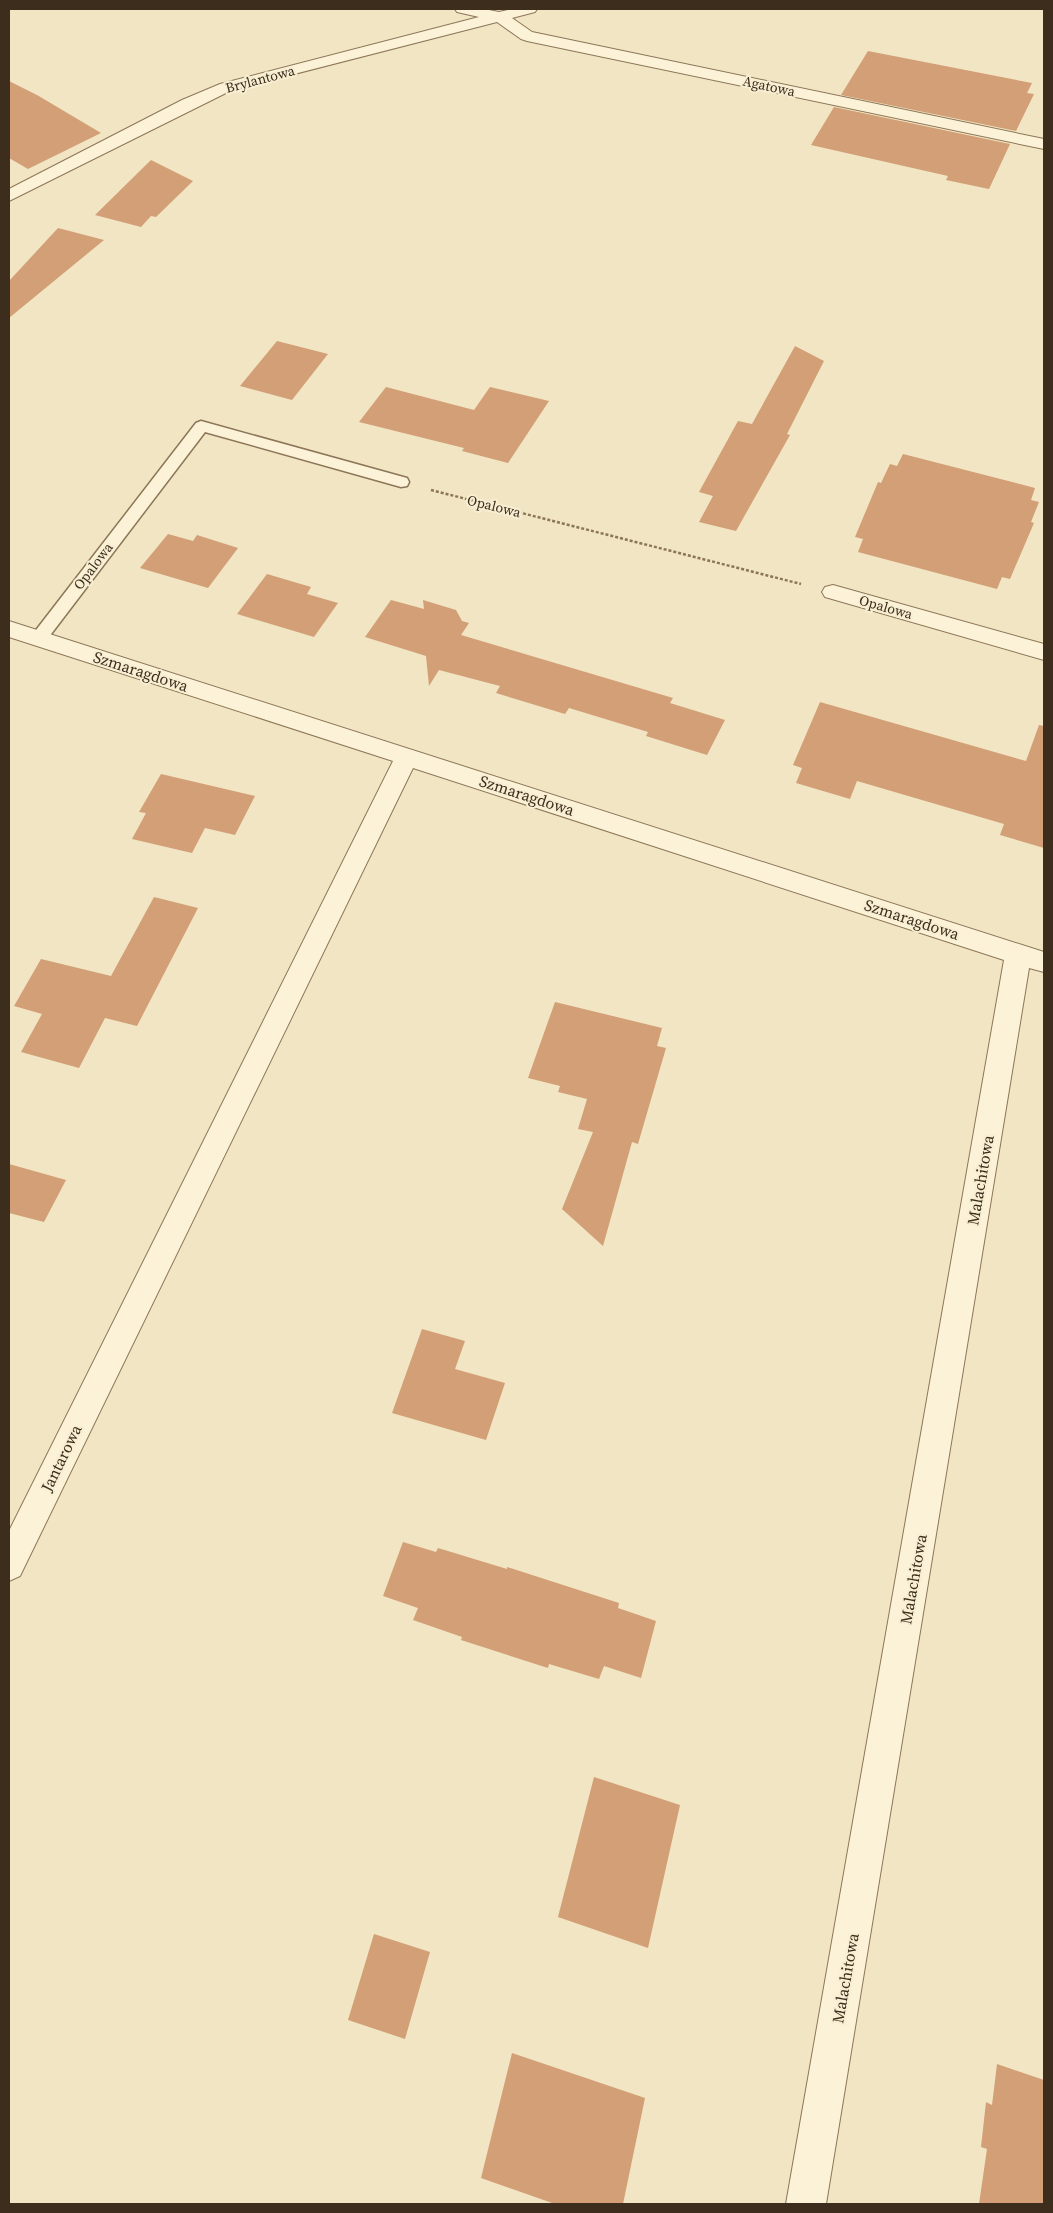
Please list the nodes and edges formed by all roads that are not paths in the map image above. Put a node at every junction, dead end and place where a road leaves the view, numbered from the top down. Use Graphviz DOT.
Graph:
graph roads {
  1 [pos="463,9"];
  2 [pos="529,9"];
  3 [pos="500,17"];
  4 [pos="1044,144"];
  5 [pos="9,196"];
  6 [pos="401,482"];
  7 [pos="833,592"];
  8 [pos="9,629"];
  9 [pos="39,638"];
  10 [pos="1044,652"];
  11 [pos="407,757"];
  12 [pos="1031,958"];
  13 [pos="9,1565"];
  14 [pos="806,2204"];
  1 -- 3 [label="street"];
  2 -- 3 [label="street, Brylantowa"];
  3 -- 4 [label="street, Agatowa"];
  3 -- 5 [label="street, Brylantowa"];
  6 -- 9 [label="lane, Opalowa"];
  7 -- 10 [label="street, Opalowa"];
  8 -- 9 [label="street, Szmaragdowa"];
  9 -- 11 [label="street, Szmaragdowa"];
  11 -- 12 [label="street, Szmaragdowa"];
  11 -- 13 [label="street, Jantarowa"];
  12 -- 14 [label="street, Malachitowa"];
}
